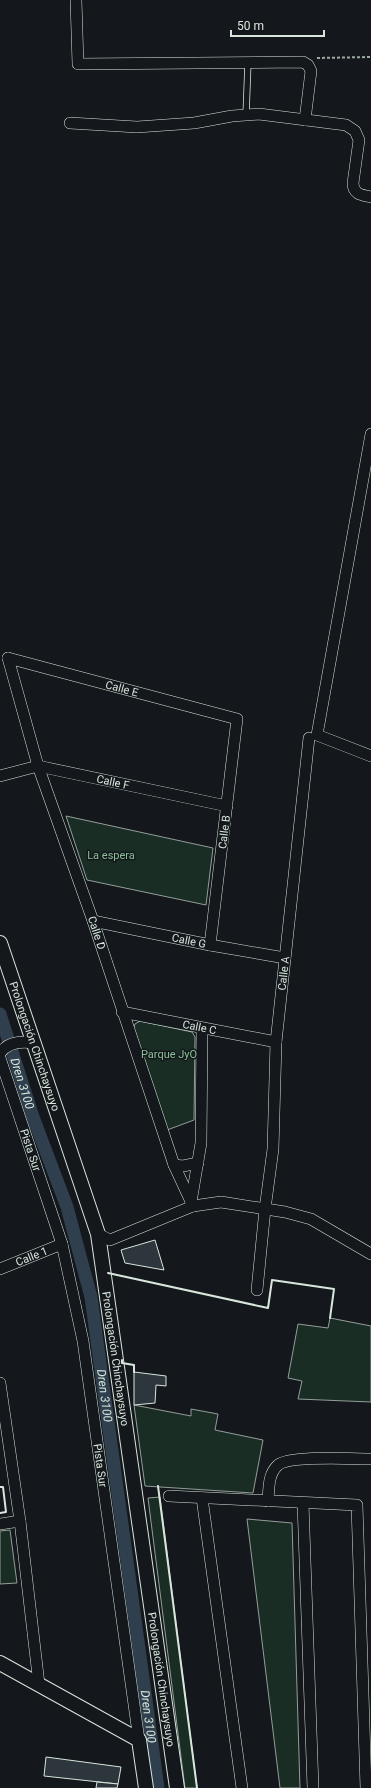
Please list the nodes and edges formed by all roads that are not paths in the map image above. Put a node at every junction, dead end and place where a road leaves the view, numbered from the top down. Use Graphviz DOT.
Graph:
graph roads {
  1 [pos="76,0"];
  2 [pos="248,62"];
  3 [pos="246,115"];
  4 [pos="305,120"];
  5 [pos="70,124"];
  6 [pos="371,197"];
  7 [pos="371,434"];
  8 [pos="8,658"];
  9 [pos="237,719"];
  10 [pos="309,738"];
  11 [pos="371,756"];
  12 [pos="38,766"];
  13 [pos="0,776"];
  14 [pos="227,806"];
  15 [pos="93,921"];
  16 [pos="0,943"];
  17 [pos="210,945"];
  18 [pos="285,958"];
  19 [pos="122,1012"];
  20 [pos="202,1028"];
  21 [pos="276,1042"];
  22 [pos="30,1043"];
  23 [pos="1,1053"];
  24 [pos="198,1163"];
  25 [pos="174,1165"];
  26 [pos="192,1204"];
  27 [pos="265,1209"];
  28 [pos="98,1234"];
  29 [pos="62,1244"];
  30 [pos="371,1254"];
  31 [pos="0,1269"];
  32 [pos="257,1290"];
  33 [pos="0,1383"];
  34 [pos="371,1459"];
  35 [pos="169,1496"];
  36 [pos="202,1498"];
  37 [pos="268,1500"];
  38 [pos="303,1503"];
  39 [pos="20,1521"];
  40 [pos="0,1524"];
  41 [pos="0,1663"];
  42 [pos="39,1684"];
  43 [pos="139,1740"];
  44 [pos="146,1788"];
  45 [pos="177,1788"];
  46 [pos="242,1788"];
  47 [pos="313,1788"];
  48 [pos="366,1788"];
  1 -- 2 [label="street"];
  2 -- 3 [label="lane"];
  2 -- 4 [label="street"];
  3 -- 4 [label="street"];
  3 -- 5 [label="street"];
  4 -- 6 [label="street"];
  7 -- 11 [label="street"];
  8 -- 9 [label="street, Calle E"];
  8 -- 12 [label="street, Calle D"];
  9 -- 14 [label="street, Calle B"];
  10 -- 18 [label="street, Calle A"];
  12 -- 13 [label="street, Calle F"];
  12 -- 14 [label="street, Calle F"];
  12 -- 15 [label="street, Calle D"];
  14 -- 17 [label="street, Calle B"];
  15 -- 17 [label="street, Calle G"];
  15 -- 19 [label="street, Calle D"];
  16 -- 22 [label="street, Prolongación Chinchaysuyo"];
  17 -- 18 [label="street, Calle G"];
  18 -- 21 [label="street, Calle A"];
  19 -- 20 [label="street, Calle C"];
  19 -- 25 [label="street, Calle D"];
  20 -- 21 [label="street, Calle C"];
  20 -- 24 [label="street"];
  21 -- 27 [label="street, Calle A"];
  22 -- 23 [label="street"];
  22 -- 28 [label="street, Prolongación Chinchaysuyo"];
  23 -- 29 [label="street, Pista Sur"];
  24 -- 25 [label="street"];
  24 -- 26 [label="street"];
  25 -- 26 [label="street, Calle D"];
  26 -- 27 [label="street"];
  26 -- 28 [label="street"];
  27 -- 30 [label="street"];
  27 -- 32 [label="street, Calle A"];
  28 -- 45 [label="street, Prolongación Chinchaysuyo"];
  29 -- 31 [label="street, Calle 1"];
  29 -- 43 [label="street, Pista Sur"];
  33 -- 39 [label="street"];
  34 -- 37 [label="street"];
  35 -- 36 [label="street"];
  36 -- 37 [label="street"];
  36 -- 46 [label="street"];
  37 -- 38 [label="street"];
  38 -- 47 [label="street"];
  38 -- 48 [label="street"];
  39 -- 40 [label="street"];
  39 -- 42 [label="street"];
  41 -- 42 [label="street"];
  42 -- 43 [label="street"];
  43 -- 44 [label="street, Pista Sur"];
}
